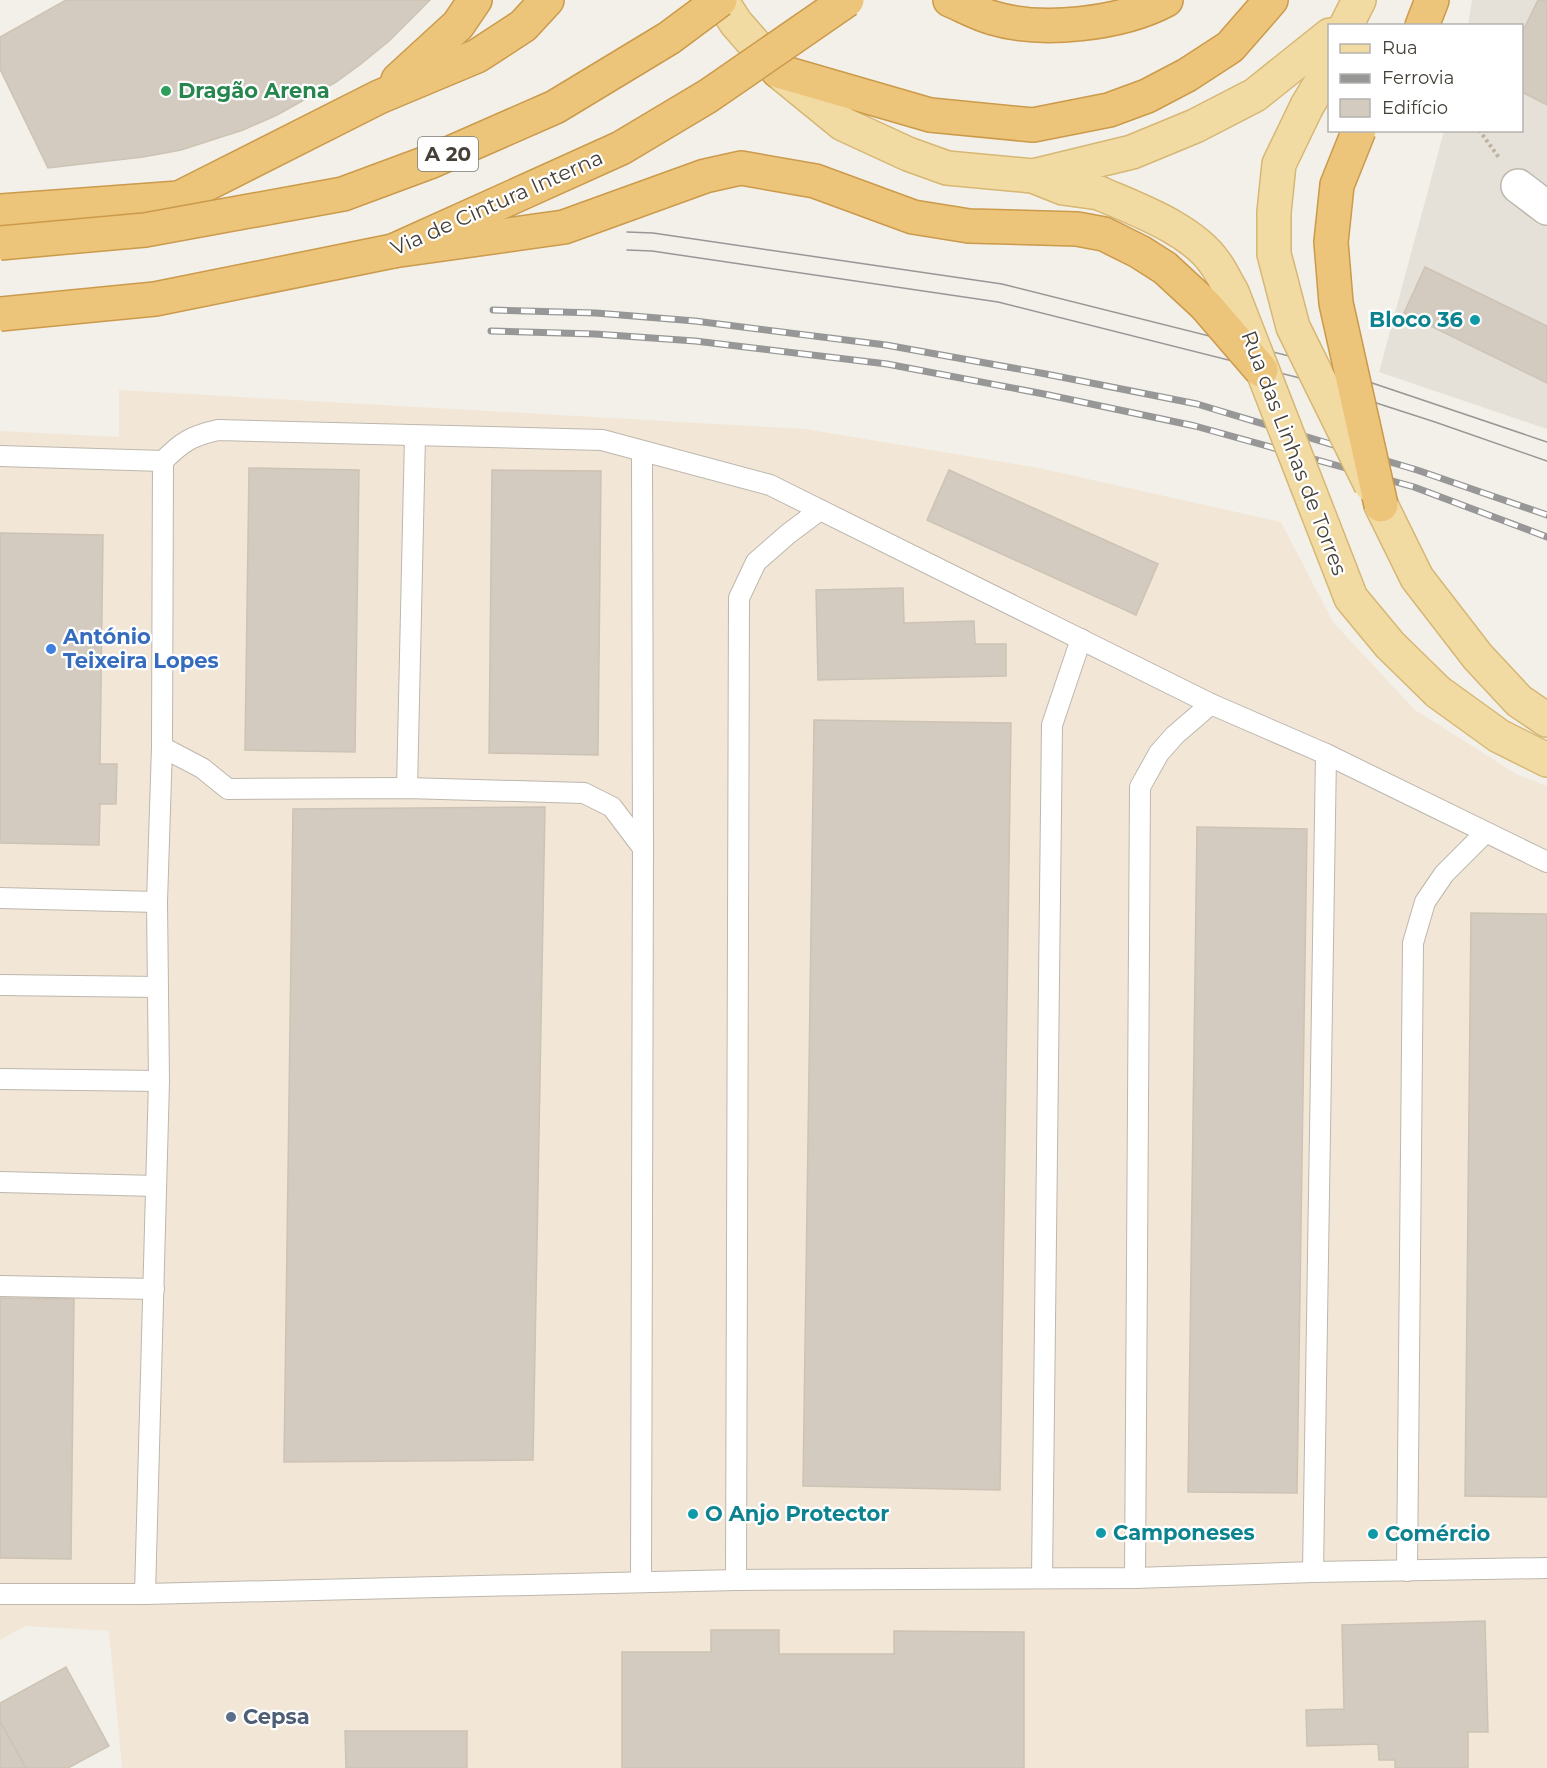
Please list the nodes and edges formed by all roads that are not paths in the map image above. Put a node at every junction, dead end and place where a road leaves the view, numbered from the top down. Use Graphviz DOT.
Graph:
graph roads {
  1 [pos="475,0"];
  2 [pos="547,0"];
  3 [pos="720,0"];
  4 [pos="847,0"];
  5 [pos="950,0"];
  6 [pos="1166,0"];
  7 [pos="1271,0"];
  8 [pos="1432,0"];
  9 [pos="1423,24"];
  10 [pos="1328,35"];
  11 [pos="1328,65"];
  12 [pos="778,71"];
  13 [pos="379,97"];
  14 [pos="1358,132"];
  15 [pos="1033,176"];
  16 [pos="1518,186"];
  17 [pos="1547,207"];
  18 [pos="0,211"];
  19 [pos="0,243"];
  20 [pos="393,251"];
  21 [pos="0,314"];
  22 [pos="1262,370"];
  23 [pos="415,436"];
  24 [pos="642,452"];
  25 [pos="0,456"];
  26 [pos="163,461"];
  27 [pos="1381,505"];
  28 [pos="820,510"];
  29 [pos="1081,639"];
  30 [pos="1211,704"];
  31 [pos="1547,720"];
  32 [pos="162,747"];
  33 [pos="1326,754"];
  34 [pos="1547,760"];
  35 [pos="407,788"];
  36 [pos="1485,833"];
  37 [pos="643,848"];
  38 [pos="1547,862"];
  39 [pos="0,897"];
  40 [pos="157,902"];
  41 [pos="0,985"];
  42 [pos="157,987"];
  43 [pos="0,1079"];
  44 [pos="159,1081"];
  45 [pos="0,1182"];
  46 [pos="156,1186"];
  47 [pos="0,1286"];
  48 [pos="154,1289"];
  49 [pos="1547,1568"];
  50 [pos="1407,1571"];
  51 [pos="1313,1572"];
  52 [pos="1042,1578"];
  53 [pos="1134,1578"];
  54 [pos="736,1580"];
  55 [pos="641,1582"];
  56 [pos="0,1594"];
  57 [pos="145,1594"];
  1 -- 13 [label="highway"];
  2 -- 13 [label="highway"];
  3 -- 12 [label="main road"];
  3 -- 19 [label="highway, A 20, bridge"];
  4 -- 20 [label="highway, Via de Cintura Interna, bridge"];
  5 -- 6 [label="highway"];
  7 -- 12 [label="highway"];
  8 -- 9 [label="highway"];
  10 -- 15 [label="main road"];
  11 -- 27 [label="main road, bridge"];
  12 -- 15 [label="main road"];
  13 -- 18 [label="highway"];
  14 -- 27 [label="highway, bridge"];
  15 -- 22 [label="main road, Rua das Linhas de Torres, bridge"];
  16 -- 17 [label="street"];
  20 -- 21 [label="highway, Via de Cintura Interna, bridge"];
  20 -- 22 [label="highway, bridge"];
  22 -- 34 [label="main road, Rua das Linhas de Torres, bridge"];
  23 -- 24 [label="lane"];
  23 -- 26 [label="lane"];
  23 -- 35 [label="lane"];
  24 -- 28 [label="lane"];
  24 -- 37 [label="lane"];
  25 -- 26 [label="lane"];
  26 -- 32 [label="lane"];
  27 -- 31 [label="main road"];
  28 -- 29 [label="lane"];
  28 -- 54 [label="lane"];
  29 -- 30 [label="lane"];
  29 -- 52 [label="lane"];
  30 -- 33 [label="lane"];
  30 -- 53 [label="lane"];
  32 -- 35 [label="lane"];
  32 -- 40 [label="lane"];
  33 -- 36 [label="lane"];
  33 -- 51 [label="lane"];
  35 -- 37 [label="lane"];
  36 -- 38 [label="lane"];
  36 -- 50 [label="lane"];
  37 -- 55 [label="lane"];
  39 -- 40 [label="lane"];
  40 -- 42 [label="lane"];
  41 -- 42 [label="lane"];
  42 -- 44 [label="lane"];
  43 -- 44 [label="lane"];
  44 -- 46 [label="lane"];
  45 -- 46 [label="lane"];
  46 -- 48 [label="lane"];
  47 -- 48 [label="lane"];
  48 -- 57 [label="lane"];
  49 -- 50 [label="lane"];
  50 -- 51 [label="lane"];
  51 -- 53 [label="lane"];
  52 -- 53 [label="lane"];
  52 -- 54 [label="lane"];
  54 -- 55 [label="lane"];
  55 -- 57 [label="lane"];
  56 -- 57 [label="lane"];
}
